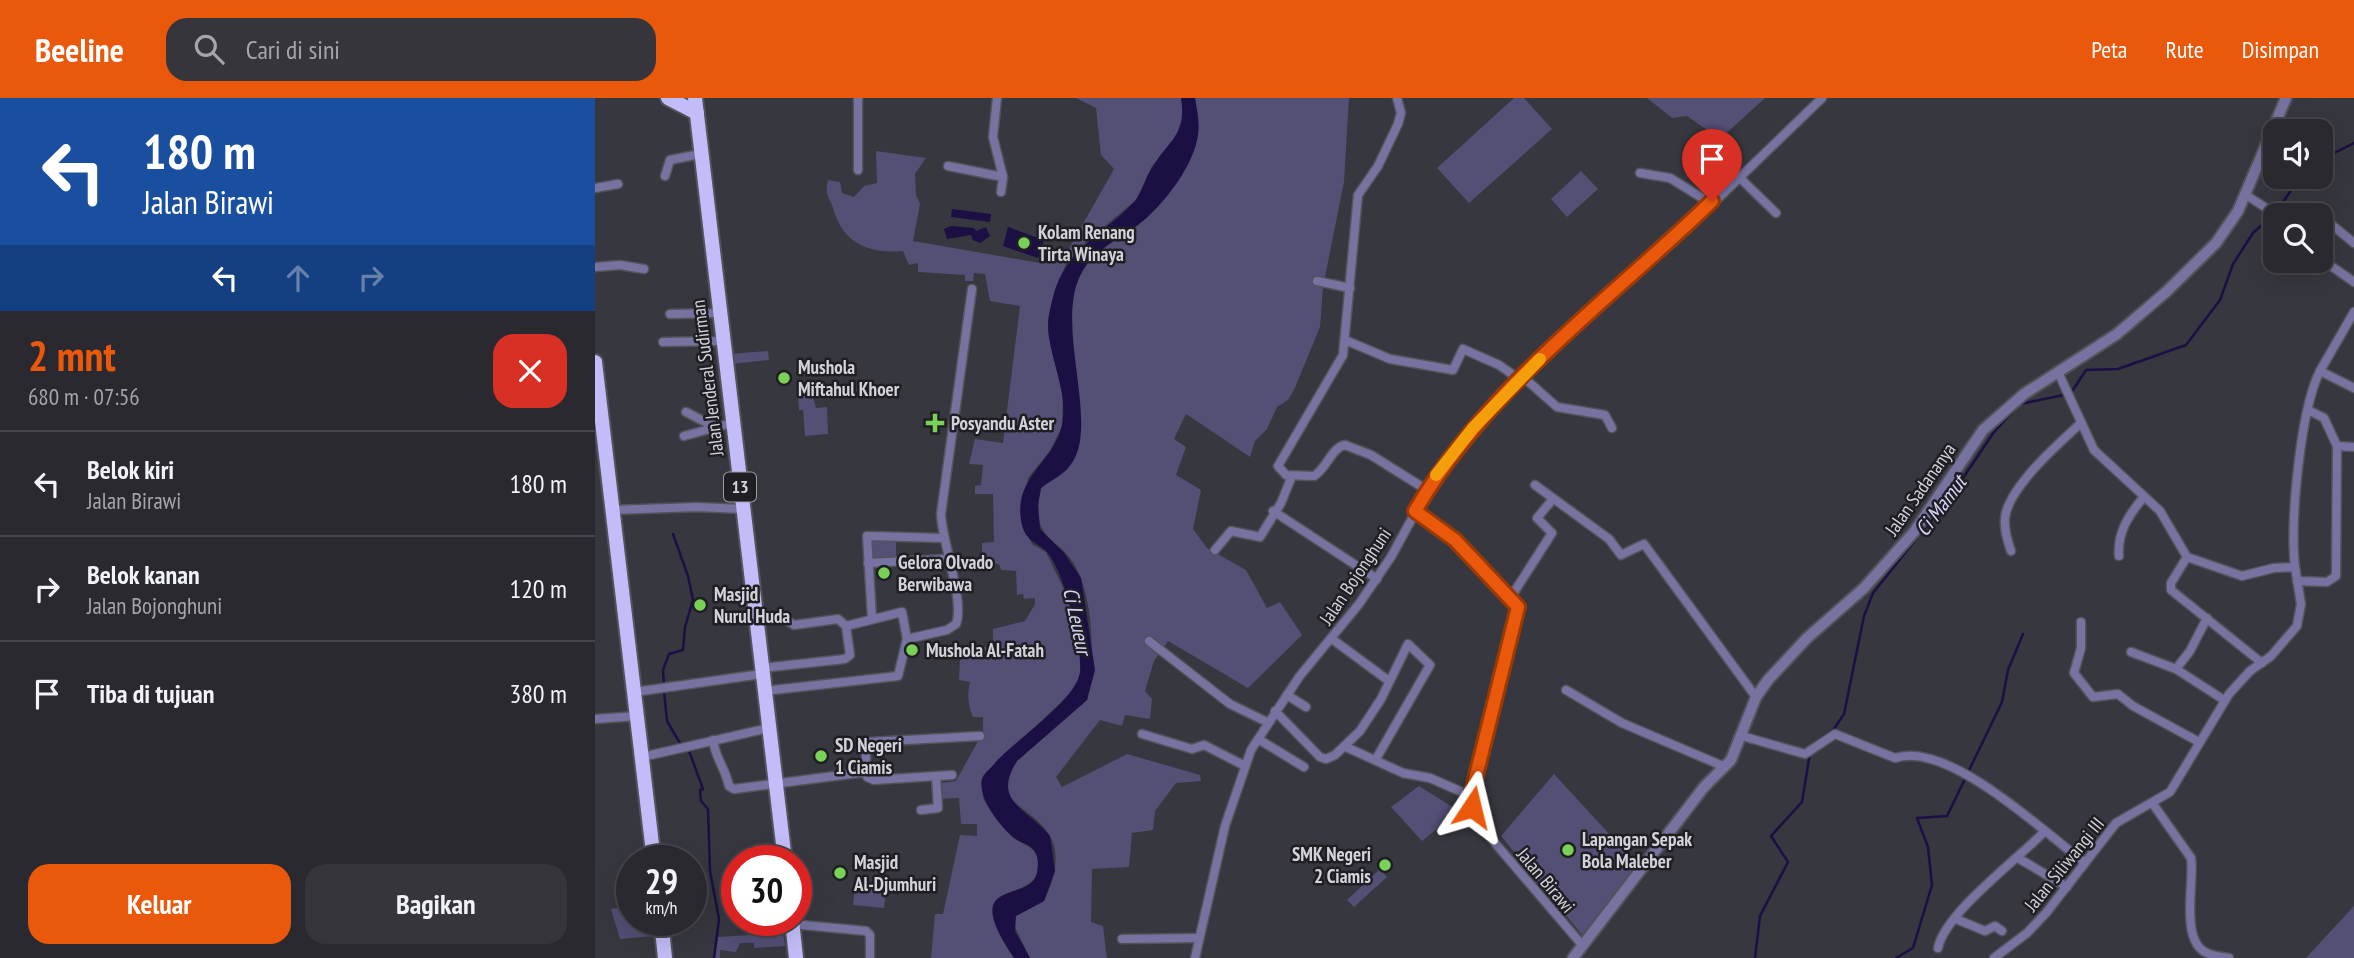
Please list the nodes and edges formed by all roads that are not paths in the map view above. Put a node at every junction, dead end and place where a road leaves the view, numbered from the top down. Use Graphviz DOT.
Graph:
graph roads {
  1 [pos="668,98"];
  2 [pos="858,98"];
  3 [pos="997,98"];
  4 [pos="1397,98"];
  5 [pos="1822,98"];
  6 [pos="2286,98"];
  7 [pos="696,105"];
  8 [pos="700,154"];
  9 [pos="948,166"];
  10 [pos="858,170"];
  11 [pos="1640,173"];
  12 [pos="664,176"];
  13 [pos="1003,177"];
  14 [pos="1739,177"];
  15 [pos="618,184"];
  16 [pos="595,188"];
  17 [pos="1001,192"];
  18 [pos="2246,195"];
  19 [pos="1712,201"];
  20 [pos="2263,205"];
  21 [pos="1776,213"];
  22 [pos="2333,226"];
  23 [pos="2354,243"];
  24 [pos="595,267"];
  25 [pos="2333,268"];
  26 [pos="645,269"];
  27 [pos="1317,281"];
  28 [pos="2354,282"];
  29 [pos="1350,288"];
  30 [pos="972,289"];
  31 [pos="2354,312"];
  32 [pos="719,313"];
  33 [pos="670,314"];
  34 [pos="1345,340"];
  35 [pos="722,341"];
  36 [pos="663,342"];
  37 [pos="595,362"];
  38 [pos="2320,371"];
  39 [pos="2058,372"];
  40 [pos="1521,378"];
  41 [pos="2354,388"];
  42 [pos="2308,410"];
  43 [pos="687,412"];
  44 [pos="732,423"];
  45 [pos="2080,424"];
  46 [pos="713,426"];
  47 [pos="1612,428"];
  48 [pos="684,436"];
  49 [pos="2337,446"];
  50 [pos="2354,447"];
  51 [pos="1292,476"];
  52 [pos="1535,485"];
  53 [pos="1427,490"];
  54 [pos="2144,497"];
  55 [pos="1553,499"];
  56 [pos="743,509"];
  57 [pos="613,510"];
  58 [pos="1273,511"];
  59 [pos="1415,511"];
  60 [pos="943,538"];
  61 [pos="1215,550"];
  62 [pos="2011,551"];
  63 [pos="2119,556"];
  64 [pos="2187,557"];
  65 [pos="947,559"];
  66 [pos="869,563"];
  67 [pos="2295,568"];
  68 [pos="1377,579"];
  69 [pos="2297,581"];
  70 [pos="1511,597"];
  71 [pos="872,618"];
  72 [pos="2207,618"];
  73 [pos="756,621"];
  74 [pos="2081,622"];
  75 [pos="846,626"];
  76 [pos="907,639"];
  77 [pos="1332,639"];
  78 [pos="1149,641"];
  79 [pos="2131,652"];
  80 [pos="2262,663"];
  81 [pos="2176,669"];
  82 [pos="762,671"];
  83 [pos="1389,681"];
  84 [pos="764,691"];
  85 [pos="1566,691"];
  86 [pos="634,692"];
  87 [pos="1287,695"];
  88 [pos="1756,698"];
  89 [pos="2224,700"];
  90 [pos="1306,707"];
  91 [pos="1275,711"];
  92 [pos="637,716"];
  93 [pos="595,719"];
  94 [pos="1267,722"];
  95 [pos="769,728"];
  96 [pos="1142,734"];
  97 [pos="980,736"];
  98 [pos="1742,736"];
  99 [pos="1258,739"];
  100 [pos="713,740"];
  101 [pos="2199,742"];
  102 [pos="1346,747"];
  103 [pos="642,757"];
  104 [pos="1377,759"];
  105 [pos="1245,766"];
  106 [pos="1304,767"];
  107 [pos="1725,767"];
  108 [pos="866,772"];
  109 [pos="952,775"];
  110 [pos="936,776"];
  111 [pos="776,784"];
  112 [pos="1471,796"];
  113 [pos="2153,804"];
  114 [pos="921,810"];
  115 [pos="2044,832"];
  116 [pos="652,845"];
  117 [pos="783,845"];
  118 [pos="2018,858"];
  119 [pos="2085,863"];
  120 [pos="2067,887"];
  121 [pos="1956,919"];
  122 [pos="812,924"];
  123 [pos="2002,931"];
  124 [pos="663,936"];
  125 [pos="794,936"];
  126 [pos="1198,937"];
  127 [pos="1122,939"];
  128 [pos="1583,946"];
  129 [pos="1938,948"];
  130 [pos="665,958"];
  131 [pos="796,958"];
  132 [pos="870,958"];
  133 [pos="1195,958"];
  134 [pos="1573,958"];
  135 [pos="1994,958"];
  136 [pos="2229,958"];
  1 -- 7 [label="highway, 13"];
  2 -- 10 [label="street"];
  3 -- 13 [label="street"];
  4 -- 29 [label="street"];
  5 -- 14 [label="street, Jalan Bojonghuni"];
  6 -- 18 [label="street, Jalan Sadananya"];
  7 -- 8 [label="highway, Jalan Jenderal Sudirman / 13"];
  8 -- 12 [label="street"];
  8 -- 32 [label="highway, Jalan Jenderal Sudirman / 13"];
  9 -- 13 [label="street"];
  11 -- 19 [label="street"];
  13 -- 17 [label="street"];
  14 -- 19 [label="street, Jalan Bojonghuni"];
  14 -- 21 [label="street"];
  15 -- 16 [label="street"];
  18 -- 20 [label="street"];
  18 -- 39 [label="street, Jalan Sadananya"];
  19 -- 40 [label="street, Jalan Bojonghuni"];
  22 -- 23 [label="street"];
  24 -- 26 [label="street"];
  25 -- 28 [label="street"];
  27 -- 29 [label="street"];
  29 -- 34 [label="street"];
  30 -- 60 [label="street"];
  31 -- 38 [label="street"];
  32 -- 33 [label="street"];
  32 -- 35 [label="highway, Jalan Jenderal Sudirman / 13"];
  34 -- 40 [label="street"];
  34 -- 51 [label="street"];
  35 -- 36 [label="street"];
  35 -- 44 [label="highway, Jalan Jenderal Sudirman / 13"];
  37 -- 57 [label="highway"];
  38 -- 41 [label="street"];
  38 -- 42 [label="street"];
  39 -- 45 [label="street"];
  39 -- 88 [label="street, Jalan Sadananya"];
  40 -- 47 [label="street"];
  40 -- 53 [label="street, Jalan Bojonghuni"];
  42 -- 49 [label="street"];
  42 -- 67 [label="street"];
  43 -- 46 [label="street"];
  44 -- 46 [label="street"];
  44 -- 56 [label="highway, Jalan Jenderal Sudirman / 13"];
  45 -- 54 [label="street"];
  45 -- 62 [label="street"];
  46 -- 48 [label="street"];
  49 -- 50 [label="street"];
  49 -- 69 [label="street"];
  51 -- 53 [label="street"];
  51 -- 58 [label="street"];
  52 -- 55 [label="street"];
  53 -- 59 [label="street, Jalan Bojonghuni"];
  54 -- 63 [label="street"];
  54 -- 64 [label="street"];
  55 -- 70 [label="street"];
  55 -- 88 [label="street"];
  56 -- 57 [label="street"];
  56 -- 73 [label="highway, Jalan Jenderal Sudirman / 13"];
  57 -- 86 [label="highway"];
  58 -- 61 [label="street"];
  58 -- 68 [label="street"];
  59 -- 68 [label="street, Jalan Bojonghuni"];
  59 -- 70 [label="street"];
  60 -- 65 [label="street"];
  60 -- 66 [label="street"];
  64 -- 67 [label="street"];
  64 -- 72 [label="street"];
  65 -- 66 [label="street"];
  65 -- 76 [label="street"];
  66 -- 71 [label="street"];
  67 -- 69 [label="street"];
  68 -- 77 [label="street, Jalan Bojonghuni"];
  69 -- 80 [label="street"];
  70 -- 112 [label="street"];
  71 -- 75 [label="street"];
  71 -- 76 [label="street"];
  72 -- 80 [label="street"];
  72 -- 81 [label="street"];
  73 -- 75 [label="street"];
  73 -- 82 [label="highway, Jalan Jenderal Sudirman / 13"];
  74 -- 101 [label="street"];
  75 -- 82 [label="street"];
  76 -- 84 [label="street"];
  77 -- 83 [label="street"];
  77 -- 87 [label="street, Jalan Bojonghuni"];
  78 -- 94 [label="street"];
  79 -- 81 [label="street"];
  80 -- 89 [label="street"];
  81 -- 89 [label="street"];
  82 -- 84 [label="highway, Jalan Jenderal Sudirman / 13"];
  82 -- 86 [label="street"];
  83 -- 102 [label="street"];
  83 -- 104 [label="street"];
  84 -- 95 [label="highway, Jalan Jenderal Sudirman / 13"];
  85 -- 107 [label="street"];
  86 -- 92 [label="highway"];
  87 -- 90 [label="street"];
  87 -- 91 [label="street, Jalan Bojonghuni"];
  88 -- 98 [label="street, Jalan Sadananya"];
  89 -- 101 [label="street"];
  91 -- 94 [label="street, Jalan Bojonghuni"];
  91 -- 102 [label="street"];
  92 -- 93 [label="street"];
  92 -- 103 [label="highway"];
  94 -- 99 [label="street, Jalan Bojonghuni"];
  95 -- 100 [label="street"];
  95 -- 111 [label="highway, Jalan Jenderal Sudirman / 13"];
  96 -- 105 [label="street"];
  97 -- 108 [label="street"];
  98 -- 107 [label="street, Jalan Sadananya"];
  98 -- 115 [label="street"];
  99 -- 105 [label="street, Jalan Bojonghuni"];
  99 -- 106 [label="street"];
  100 -- 103 [label="street"];
  100 -- 111 [label="street"];
  101 -- 113 [label="street, Jalan Siliwangi III"];
  102 -- 104 [label="street"];
  103 -- 116 [label="highway"];
  104 -- 112 [label="street"];
  105 -- 126 [label="street, Jalan Bojonghuni"];
  107 -- 128 [label="street, Jalan Sadananya"];
  108 -- 110 [label="street"];
  108 -- 111 [label="street"];
  109 -- 110 [label="street"];
  110 -- 114 [label="street"];
  111 -- 117 [label="highway, Jalan Jenderal Sudirman / 13"];
  112 -- 128 [label="street, Jalan Birawi"];
  113 -- 119 [label="street, Jalan Siliwangi III"];
  113 -- 136 [label="street"];
  115 -- 118 [label="street"];
  115 -- 119 [label="street"];
  118 -- 120 [label="street"];
  118 -- 121 [label="street"];
  119 -- 120 [label="street, Jalan Siliwangi III"];
  120 -- 135 [label="street, Jalan Siliwangi III"];
  121 -- 123 [label="street"];
  121 -- 129 [label="street"];
  122 -- 132 [label="street"];
  124 -- 130 [label="highway"];
  125 -- 131 [label="highway"];
  126 -- 127 [label="street"];
  126 -- 133 [label="street, Jalan Bojonghuni"];
  128 -- 134 [label="street, Jalan Sadananya"];
}
